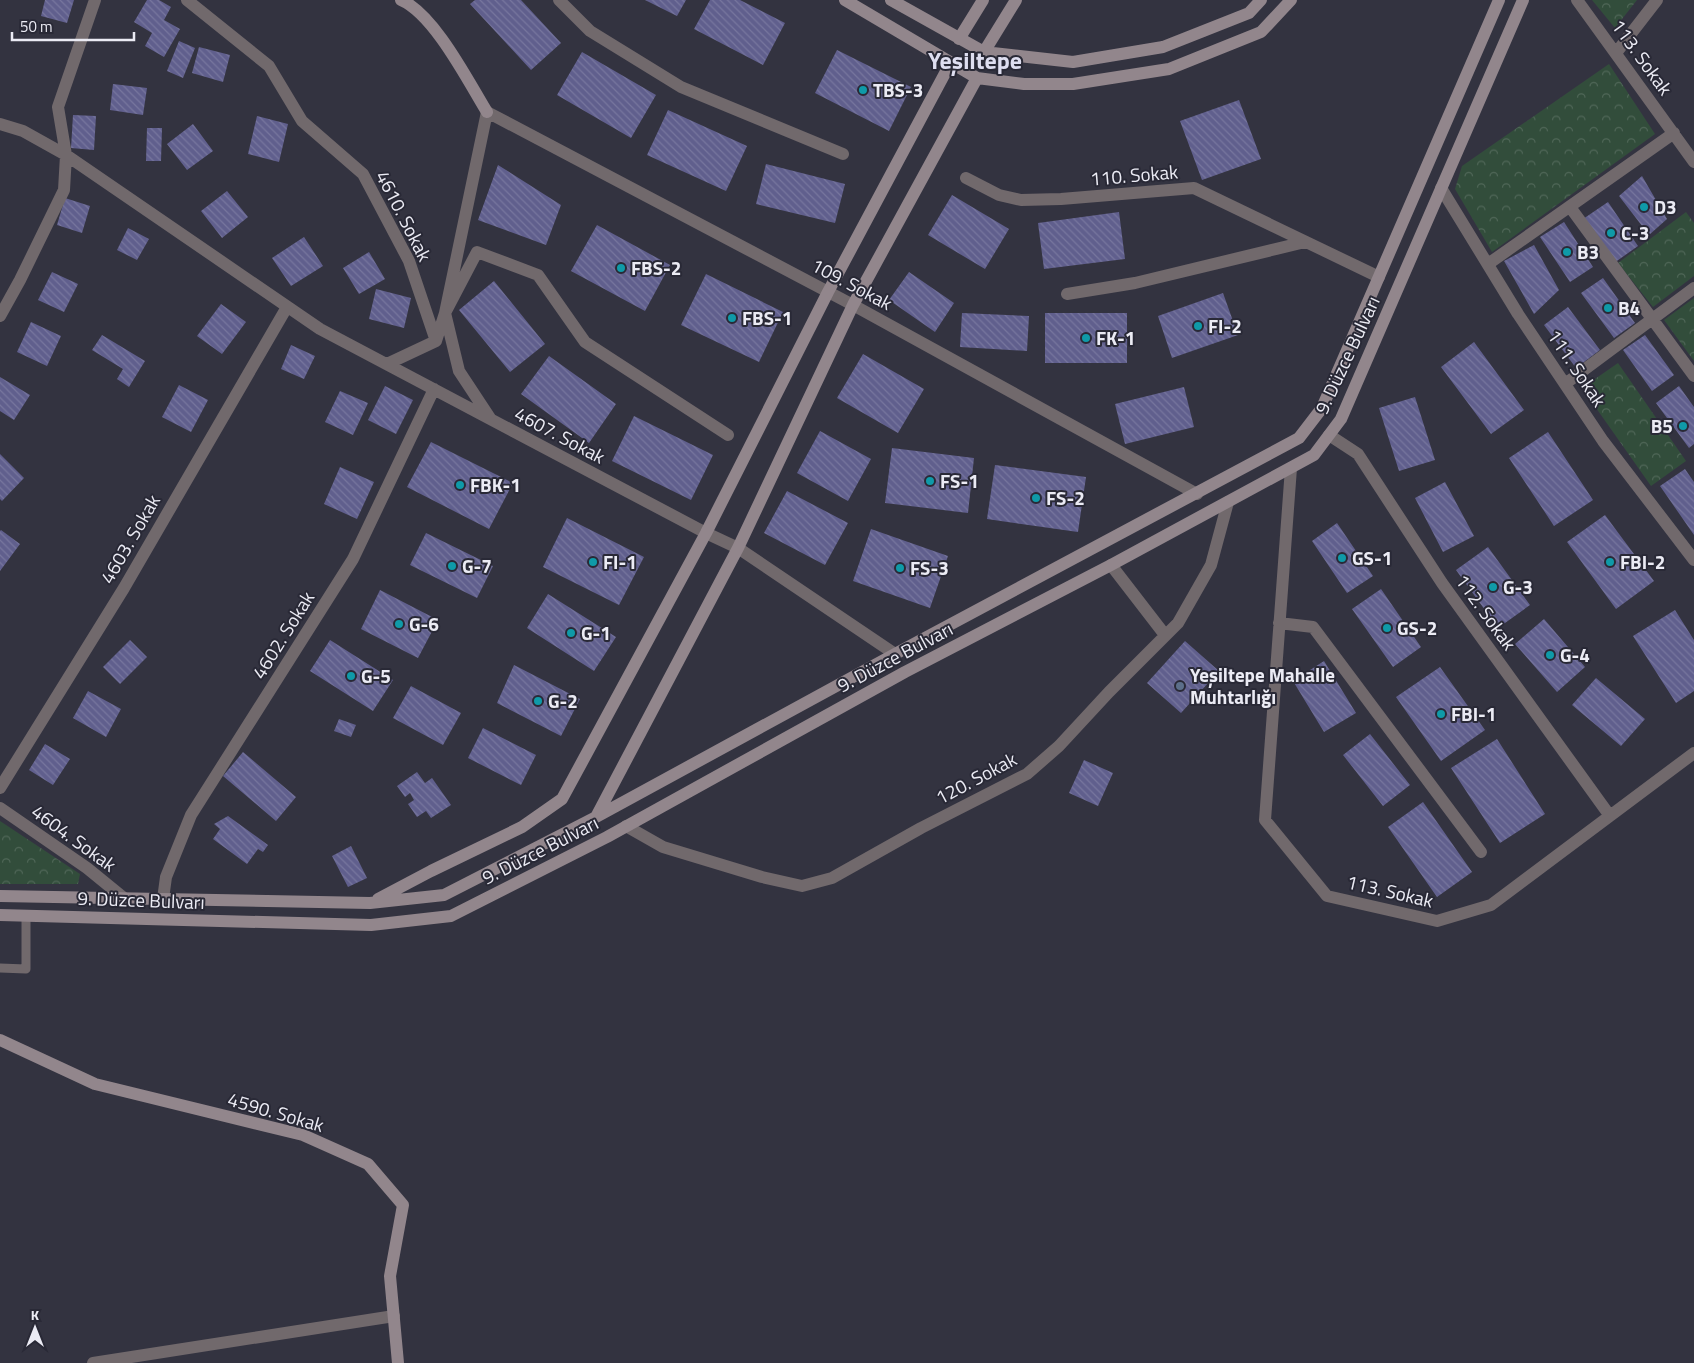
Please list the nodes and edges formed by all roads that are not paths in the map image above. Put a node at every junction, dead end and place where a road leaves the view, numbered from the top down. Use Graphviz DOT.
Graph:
graph roads {
  1 [pos="95,0"];
  2 [pos="187,0"];
  3 [pos="401,0"];
  4 [pos="559,0"];
  5 [pos="845,0"];
  6 [pos="891,0"];
  7 [pos="983,0"];
  8 [pos="1016,0"];
  9 [pos="1261,0"];
  10 [pos="1291,0"];
  11 [pos="1499,0"];
  12 [pos="1523,0"];
  13 [pos="1577,0"];
  14 [pos="1657,0"];
  15 [pos="958,39"];
  16 [pos="984,52"];
  17 [pos="1616,53"];
  18 [pos="951,62"];
  19 [pos="977,78"];
  20 [pos="487,112"];
  21 [pos="0,124"];
  22 [pos="1674,133"];
  23 [pos="843,154"];
  24 [pos="66,155"];
  25 [pos="1694,162"];
  26 [pos="966,178"];
  27 [pos="1442,188"];
  28 [pos="1570,207"];
  29 [pos="1305,242"];
  30 [pos="1488,264"];
  31 [pos="1379,277"];
  32 [pos="1694,288"];
  33 [pos="828,292"];
  34 [pos="1068,294"];
  35 [pos="853,305"];
  36 [pos="287,307"];
  37 [pos="445,313"];
  38 [pos="0,316"];
  39 [pos="1651,320"];
  40 [pos="436,340"];
  41 [pos="387,364"];
  42 [pos="1694,376"];
  43 [pos="1565,384"];
  44 [pos="434,390"];
  45 [pos="492,420"];
  46 [pos="1330,434"];
  47 [pos="728,435"];
  48 [pos="1291,468"];
  49 [pos="1197,494"];
  50 [pos="1228,502"];
  51 [pos="706,534"];
  52 [pos="1689,545"];
  53 [pos="738,548"];
  54 [pos="1694,560"];
  55 [pos="1111,565"];
  56 [pos="1279,623"];
  57 [pos="1165,635"];
  58 [pos="895,654"];
  59 [pos="1694,753"];
  60 [pos="0,788"];
  61 [pos="0,808"];
  62 [pos="1610,816"];
  63 [pos="596,817"];
  64 [pos="626,826"];
  65 [pos="1481,852"];
  66 [pos="0,896"];
  67 [pos="125,899"];
  68 [pos="164,899"];
  69 [pos="370,903"];
  70 [pos="0,915"];
  71 [pos="26,916"];
  72 [pos="0,968"];
  73 [pos="0,1040"];
  74 [pos="394,1316"];
  75 [pos="93,1363"];
  76 [pos="398,1363"];
  1 -- 24 [label="street"];
  2 -- 40 [label="street, 4610. Sokak"];
  3 -- 20 [label="main road"];
  4 -- 23 [label="street"];
  5 -- 18 [label="main road"];
  6 -- 15 [label="main road"];
  7 -- 15 [label="main road"];
  8 -- 16 [label="main road"];
  9 -- 16 [label="main road"];
  10 -- 19 [label="main road"];
  11 -- 31 [label="main road, 9. Düzce Bulvarı"];
  12 -- 27 [label="main road, 9. Düzce Bulvarı"];
  13 -- 17 [label="street, 113. Sokak"];
  14 -- 17 [label="street"];
  15 -- 16 [label="main road"];
  17 -- 22 [label="street, 113. Sokak"];
  18 -- 19 [label="main road"];
  18 -- 33 [label="main road"];
  19 -- 35 [label="main road"];
  20 -- 33 [label="street, 109. Sokak"];
  20 -- 37 [label="street"];
  21 -- 24 [label="street"];
  22 -- 25 [label="street, 113. Sokak"];
  22 -- 28 [label="street"];
  24 -- 36 [label="street, 4607. Sokak"];
  24 -- 38 [label="street"];
  26 -- 29 [label="street, 110. Sokak"];
  27 -- 30 [label="street, 111. Sokak"];
  27 -- 46 [label="main road, 9. Düzce Bulvarı"];
  28 -- 30 [label="street"];
  28 -- 39 [label="street"];
  29 -- 31 [label="street, 110. Sokak"];
  29 -- 34 [label="street"];
  30 -- 43 [label="street, 111. Sokak"];
  31 -- 49 [label="main road, 9. Düzce Bulvarı"];
  32 -- 39 [label="street"];
  33 -- 35 [label="street, 109. Sokak"];
  33 -- 51 [label="main road"];
  35 -- 49 [label="street, 109. Sokak"];
  35 -- 53 [label="main road"];
  36 -- 41 [label="street, 4607. Sokak"];
  36 -- 60 [label="street, 4603. Sokak"];
  37 -- 40 [label="street"];
  37 -- 45 [label="street"];
  37 -- 47 [label="street"];
  39 -- 42 [label="street"];
  39 -- 43 [label="street"];
  40 -- 41 [label="street"];
  41 -- 44 [label="street, 4607. Sokak"];
  43 -- 52 [label="street, 111. Sokak"];
  44 -- 45 [label="street, 4607. Sokak"];
  44 -- 68 [label="street, 4602. Sokak"];
  45 -- 51 [label="street, 4607. Sokak"];
  46 -- 48 [label="main road, 9. Düzce Bulvarı"];
  46 -- 62 [label="street, 112. Sokak"];
  48 -- 50 [label="main road, 9. Düzce Bulvarı"];
  48 -- 56 [label="street, 113. Sokak"];
  49 -- 58 [label="main road, 9. Düzce Bulvarı"];
  50 -- 55 [label="main road, 9. Düzce Bulvarı"];
  50 -- 57 [label="street, 120. Sokak"];
  51 -- 53 [label="street, 4607. Sokak"];
  51 -- 69 [label="main road"];
  52 -- 54 [label="street, 111. Sokak"];
  53 -- 58 [label="street, 4607. Sokak"];
  53 -- 63 [label="main road"];
  55 -- 57 [label="street"];
  55 -- 64 [label="main road, 9. Düzce Bulvarı"];
  56 -- 62 [label="street, 113. Sokak"];
  56 -- 65 [label="street"];
  57 -- 64 [label="street, 120. Sokak"];
  58 -- 63 [label="main road, 9. Düzce Bulvarı"];
  59 -- 62 [label="street, 113. Sokak"];
  61 -- 67 [label="street, 4604. Sokak"];
  63 -- 69 [label="main road, 9. Düzce Bulvarı"];
  64 -- 71 [label="main road, 9. Düzce Bulvarı"];
  66 -- 67 [label="main road, 9. Düzce Bulvarı"];
  67 -- 68 [label="main road, 9. Düzce Bulvarı"];
  68 -- 69 [label="main road, 9. Düzce Bulvarı"];
  70 -- 71 [label="main road, 9. Düzce Bulvarı"];
  71 -- 72 [label="lane"];
  73 -- 74 [label="main road, 4590. Sokak"];
  74 -- 75 [label="street"];
  74 -- 76 [label="main road, 4590. Sokak"];
}
